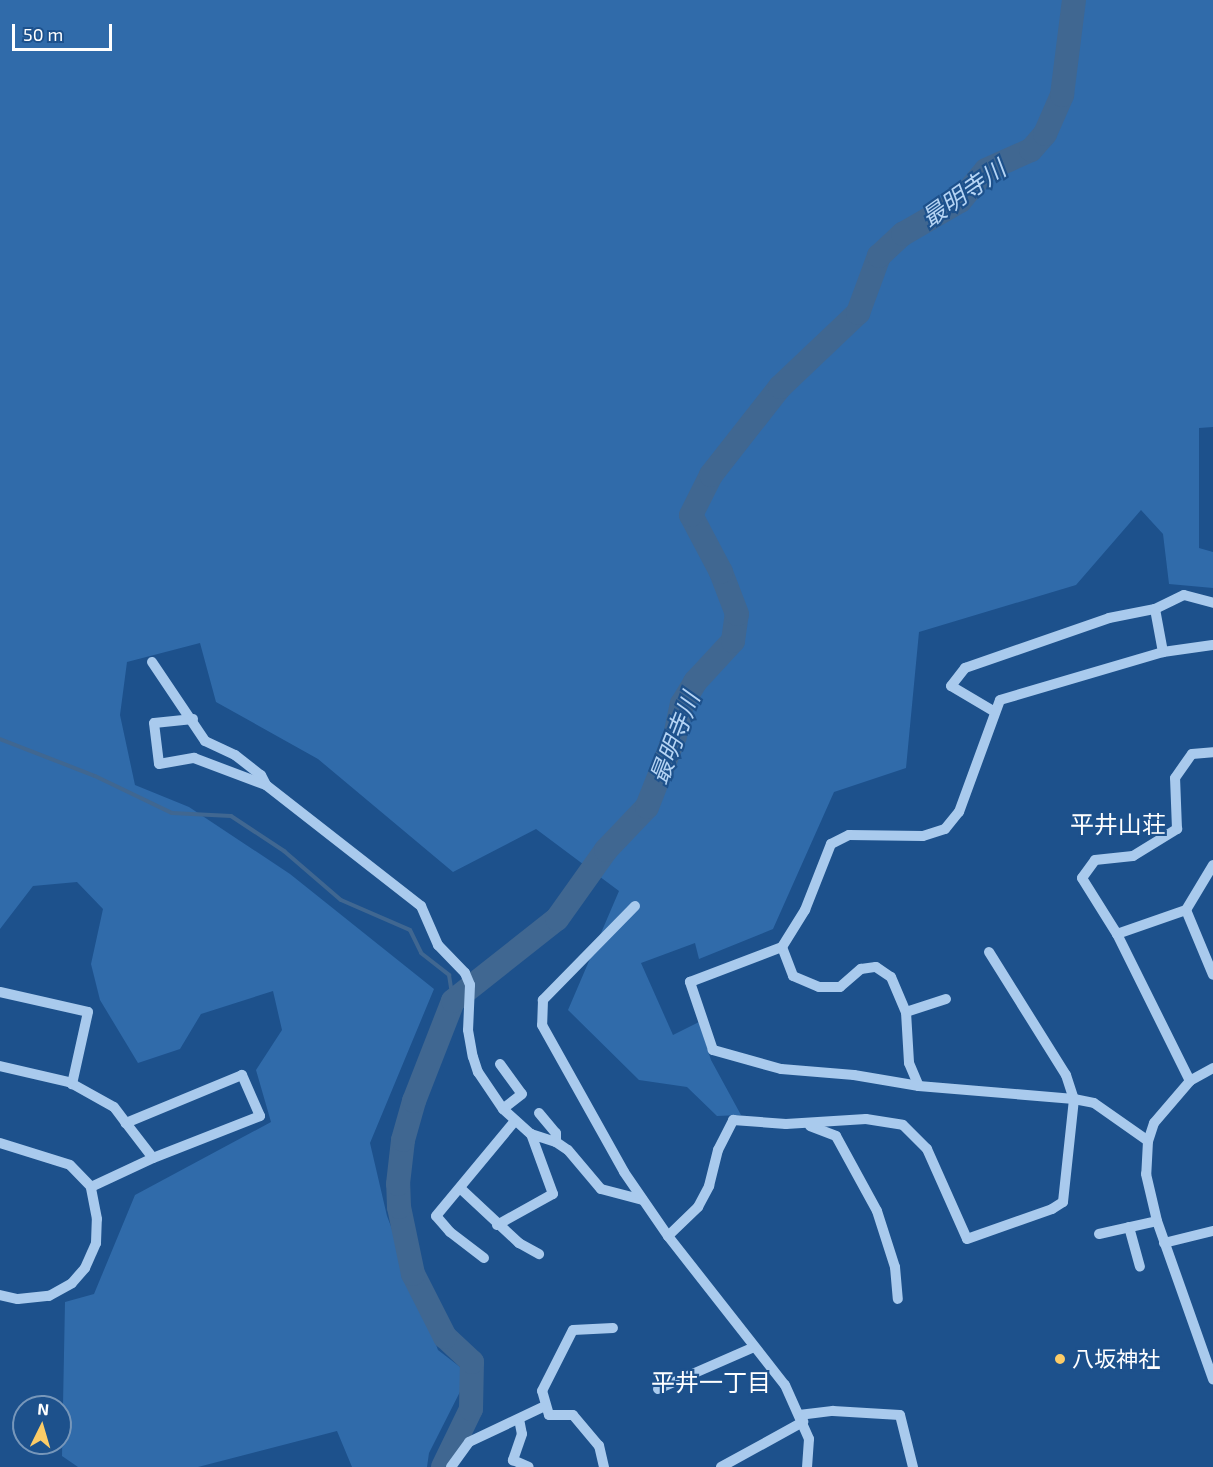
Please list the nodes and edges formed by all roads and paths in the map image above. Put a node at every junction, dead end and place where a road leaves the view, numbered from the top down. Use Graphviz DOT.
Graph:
graph roads {
  1 [pos="1213,603"];
  2 [pos="1155,609"];
  3 [pos="1213,645"];
  4 [pos="1163,652"];
  5 [pos="152,662"];
  6 [pos="995,712"];
  7 [pos="193,719"];
  8 [pos="1213,752"];
  9 [pos="266,784"];
  10 [pos="1213,865"];
  11 [pos="635,906"];
  12 [pos="1186,910"];
  13 [pos="1117,934"];
  14 [pos="782,947"];
  15 [pos="989,952"];
  16 [pos="1213,975"];
  17 [pos="0,992"];
  18 [pos="946,999"];
  19 [pos="906,1012"];
  20 [pos="500,1064"];
  21 [pos="0,1066"];
  22 [pos="1213,1068"];
  23 [pos="1190,1081"];
  24 [pos="72,1084"];
  25 [pos="919,1086"];
  26 [pos="1074,1099"];
  27 [pos="503,1108"];
  28 [pos="539,1113"];
  29 [pos="515,1121"];
  30 [pos="126,1123"];
  31 [pos="801,1123"];
  32 [pos="531,1134"];
  33 [pos="1148,1141"];
  34 [pos="556,1142"];
  35 [pos="0,1143"];
  36 [pos="153,1158"];
  37 [pos="91,1187"];
  38 [pos="460,1188"];
  39 [pos="643,1200"];
  40 [pos="1157,1221"];
  41 [pos="497,1225"];
  42 [pos="1129,1227"];
  43 [pos="1213,1231"];
  44 [pos="1099,1234"];
  45 [pos="668,1236"];
  46 [pos="1164,1242"];
  47 [pos="539,1254"];
  48 [pos="484,1258"];
  49 [pos="1140,1267"];
  50 [pos="0,1295"];
  51 [pos="898,1299"];
  52 [pos="613,1328"];
  53 [pos="754,1347"];
  54 [pos="1213,1379"];
  55 [pos="658,1389"];
  56 [pos="545,1406"];
  57 [pos="519,1419"];
  58 [pos="801,1419"];
  59 [pos="516,1464"];
  60 [pos="451,1467"];
  61 [pos="529,1467"];
  62 [pos="604,1467"];
  63 [pos="721,1467"];
  64 [pos="807,1467"];
  65 [pos="913,1467"];
  1 -- 2 [label="street"];
  2 -- 4 [label="street"];
  2 -- 6 [label="street"];
  3 -- 4 [label="street"];
  4 -- 6 [label="street"];
  5 -- 7 [label="street"];
  6 -- 14 [label="street"];
  7 -- 9 [label="street"];
  7 -- 9 [label="street"];
  8 -- 13 [label="street"];
  9 -- 27 [label="street"];
  10 -- 12 [label="street"];
  11 -- 39 [label="street"];
  12 -- 13 [label="street"];
  12 -- 16 [label="street"];
  13 -- 23 [label="street"];
  14 -- 19 [label="street"];
  14 -- 25 [label="street"];
  15 -- 26 [label="street"];
  17 -- 24 [label="street"];
  18 -- 19 [label="street"];
  19 -- 25 [label="street"];
  20 -- 27 [label="street"];
  21 -- 24 [label="street"];
  22 -- 23 [label="street"];
  23 -- 33 [label="street"];
  24 -- 30 [label="street"];
  25 -- 26 [label="street"];
  26 -- 31 [label="street"];
  26 -- 33 [label="street"];
  27 -- 29 [label="street"];
  28 -- 34 [label="street"];
  29 -- 32 [label="street"];
  29 -- 38 [label="street"];
  30 -- 36 [label="street"];
  30 -- 36 [label="street"];
  31 -- 45 [label="street"];
  31 -- 51 [label="street"];
  32 -- 34 [label="street"];
  32 -- 41 [label="street"];
  33 -- 40 [label="street"];
  34 -- 39 [label="street"];
  35 -- 37 [label="street"];
  36 -- 37 [label="street"];
  37 -- 50 [label="street"];
  38 -- 41 [label="street"];
  38 -- 48 [label="street"];
  39 -- 45 [label="street"];
  40 -- 42 [label="street"];
  40 -- 46 [label="street"];
  41 -- 47 [label="street"];
  42 -- 44 [label="street"];
  42 -- 49 [label="street"];
  43 -- 46 [label="street"];
  45 -- 53 [label="street"];
  46 -- 54 [label="street"];
  52 -- 56 [label="street"];
  53 -- 55 [label="street"];
  53 -- 58 [label="street"];
  56 -- 57 [label="street"];
  56 -- 62 [label="street"];
  57 -- 59 [label="street"];
  57 -- 60 [label="street"];
  58 -- 63 [label="street"];
  58 -- 64 [label="street"];
  58 -- 65 [label="street"];
  59 -- 61 [label="street"];
}
